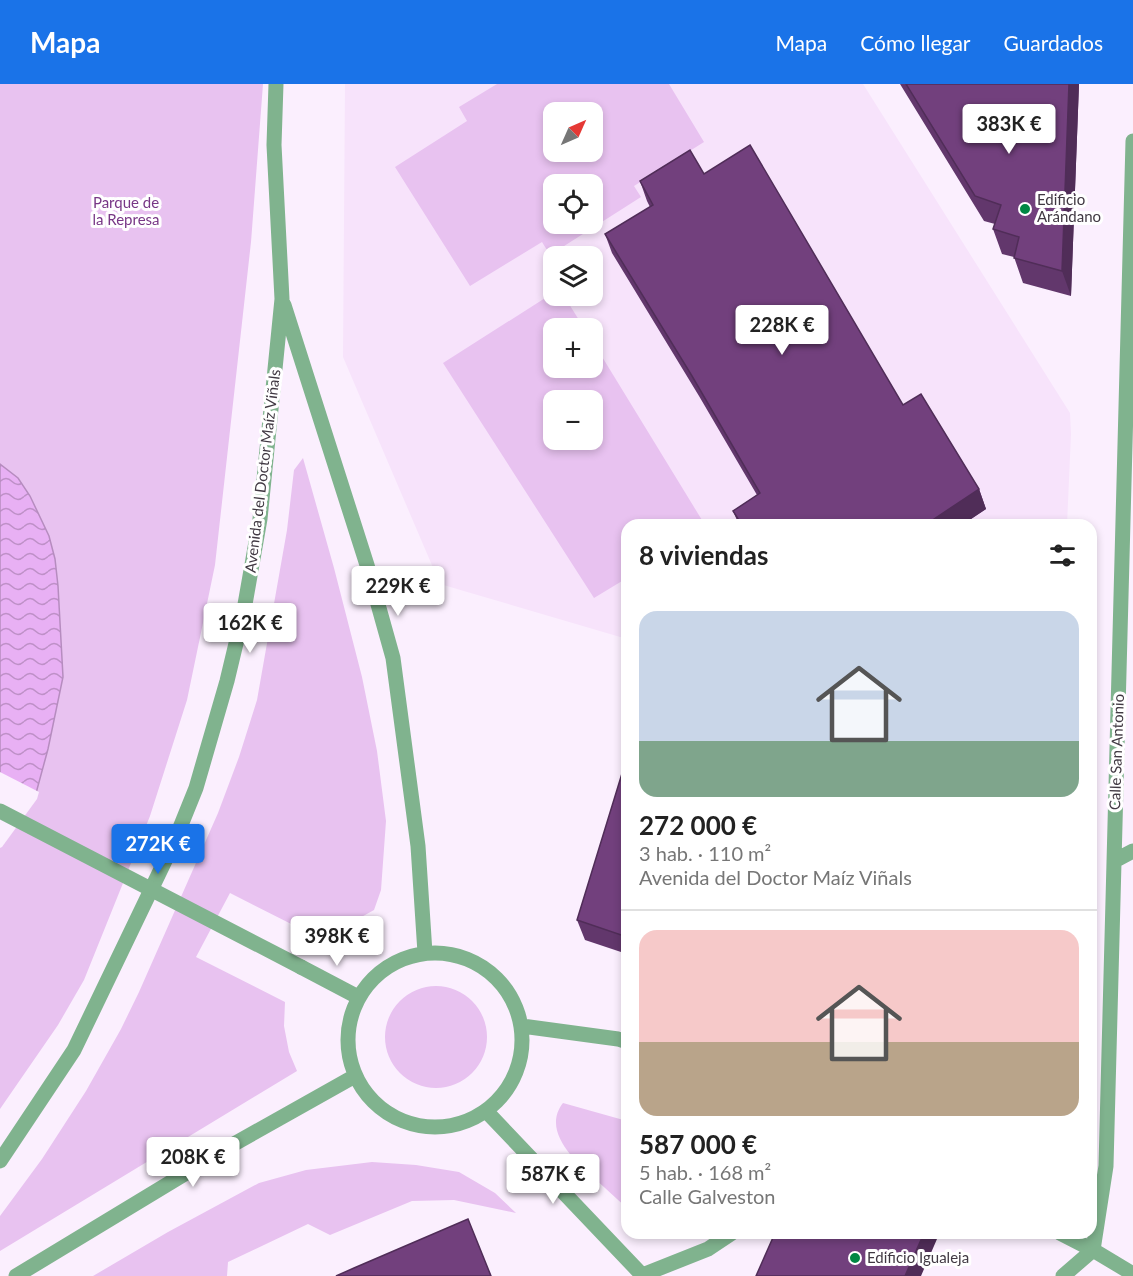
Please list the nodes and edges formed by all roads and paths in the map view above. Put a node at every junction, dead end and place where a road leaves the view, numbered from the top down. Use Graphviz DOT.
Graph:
graph roads {
  1 [pos="276,84"];
  2 [pos="1133,141"];
  3 [pos="282,299"];
  4 [pos="0,811"];
  5 [pos="1133,851"];
  6 [pos="1114,861"];
  7 [pos="425,953"];
  8 [pos="358,997"];
  9 [pos="522,1026"];
  10 [pos="621,1040"];
  11 [pos="355,1076"];
  12 [pos="487,1112"];
  13 [pos="0,1161"];
  14 [pos="1097,1224"];
  15 [pos="723,1239"];
  16 [pos="1072,1239"];
  17 [pos="1095,1239"];
  18 [pos="1093,1250"];
  19 [pos="1133,1274"];
  20 [pos="16,1276"];
  21 [pos="641,1276"];
  22 [pos="1063,1276"];
  1 -- 3 [label="street, Avenida del Doctor Maíz Viñals"];
  2 -- 6 [label="street, Calle San Antonio"];
  3 -- 7 [label="street"];
  3 -- 13 [label="street, Avenida del Doctor Maíz Viñals"];
  4 -- 8 [label="street, bridge"];
  5 -- 6 [label="street"];
  6 -- 14 [label="street, Calle San Antonio"];
  7 -- 8 [label="street"];
  7 -- 9 [label="street"];
  8 -- 11 [label="street"];
  9 -- 10 [label="street"];
  9 -- 12 [label="street"];
  11 -- 12 [label="street"];
  11 -- 20 [label="street"];
  12 -- 21 [label="street"];
  15 -- 21 [label="street"];
  16 -- 18 [label="street"];
  17 -- 18 [label="street, Calle San Antonio"];
  18 -- 19 [label="street"];
  18 -- 22 [label="street"];
}
